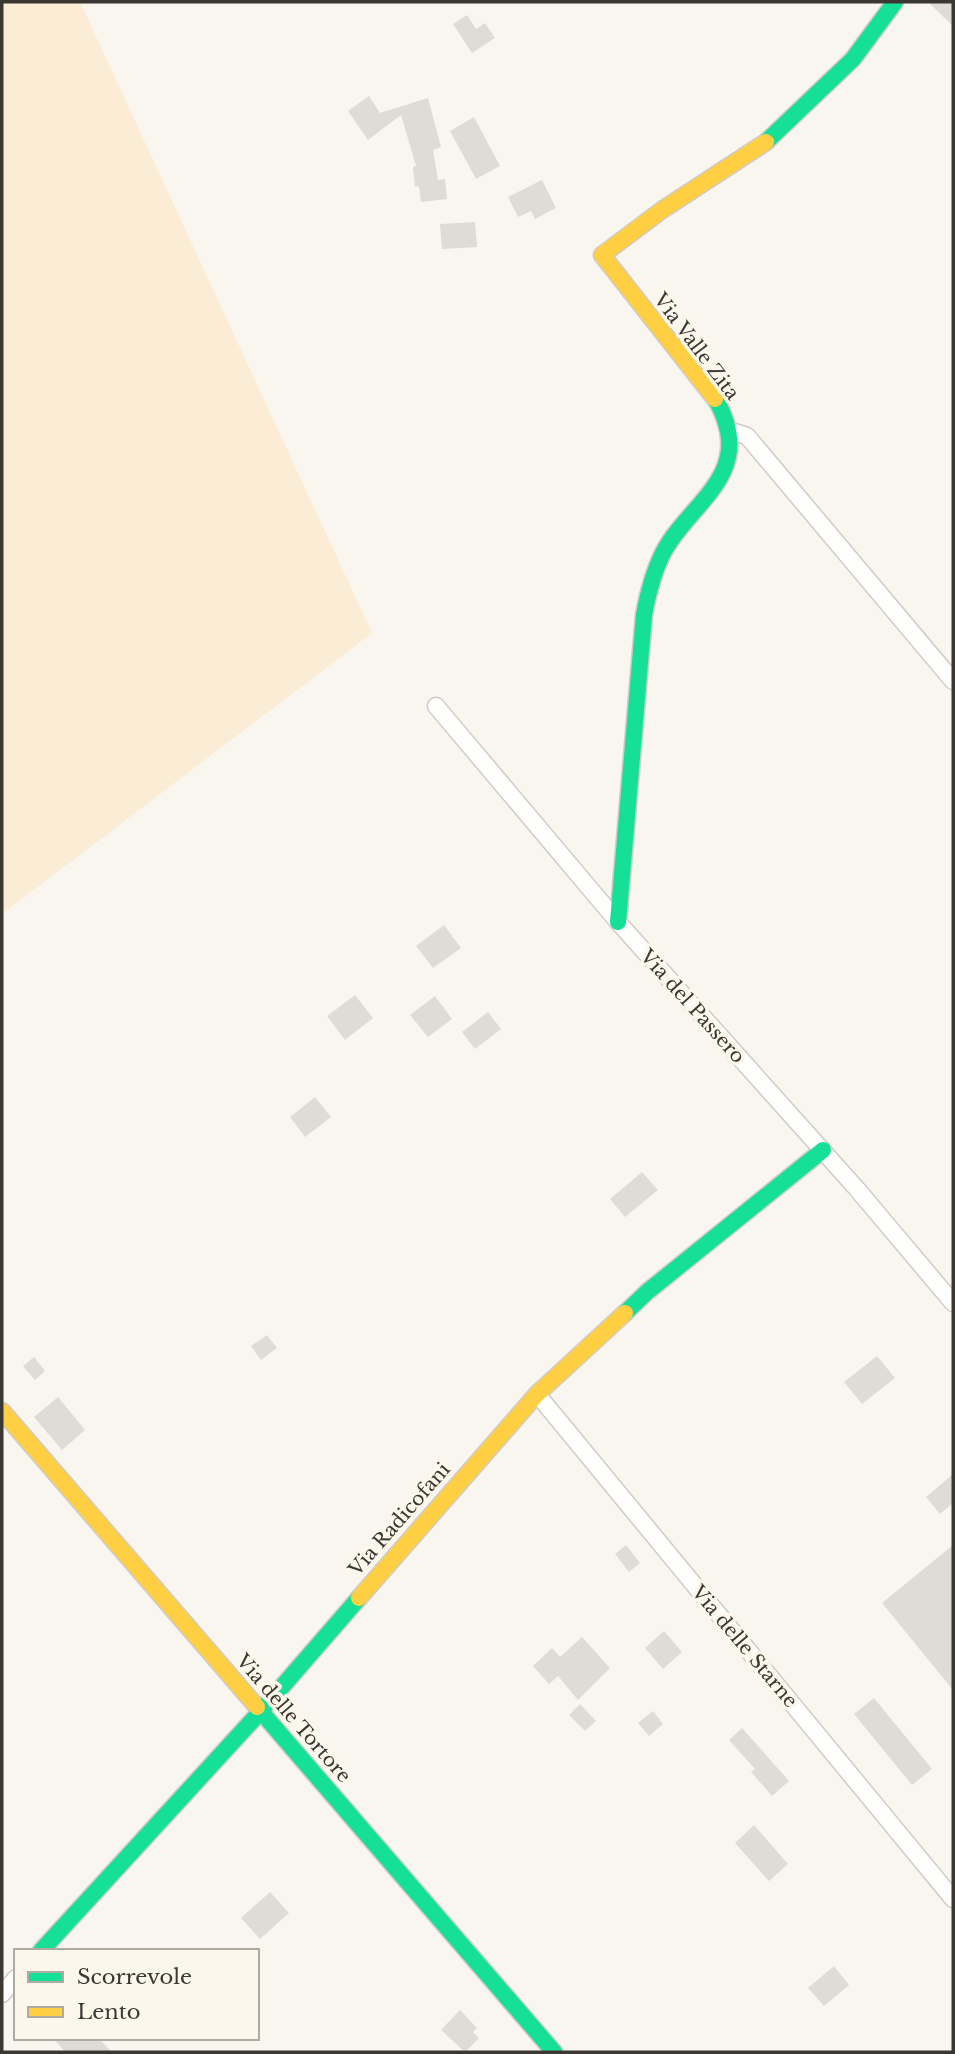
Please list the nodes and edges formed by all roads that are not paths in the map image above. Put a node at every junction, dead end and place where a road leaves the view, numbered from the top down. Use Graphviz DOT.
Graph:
graph roads {
  1 [pos="895,2"];
  2 [pos="729,429"];
  3 [pos="953,681"];
  4 [pos="436,706"];
  5 [pos="618,922"];
  6 [pos="822,1150"];
  7 [pos="953,1303"];
  8 [pos="537,1394"];
  9 [pos="2,1412"];
  10 [pos="261,1711"];
  11 [pos="953,1899"];
  12 [pos="43,1949"];
  13 [pos="14,1980"];
  14 [pos="2,1994"];
  15 [pos="554,2052"];
  1 -- 2 [label="street, Via Valle Zita"];
  2 -- 3 [label="street"];
  2 -- 5 [label="street, Via Valle Zita"];
  4 -- 5 [label="street, Via del Passero"];
  5 -- 6 [label="street, Via del Passero"];
  6 -- 7 [label="street, Via del Passero"];
  6 -- 8 [label="street, Via Radicofani"];
  8 -- 10 [label="street, Via Radicofani"];
  8 -- 11 [label="street, Via delle Starne"];
  9 -- 10 [label="street, Via delle Tortore"];
  10 -- 12 [label="street, Via Radicofani"];
  10 -- 15 [label="street, Via delle Tortore"];
  13 -- 14 [label="street"];
}
